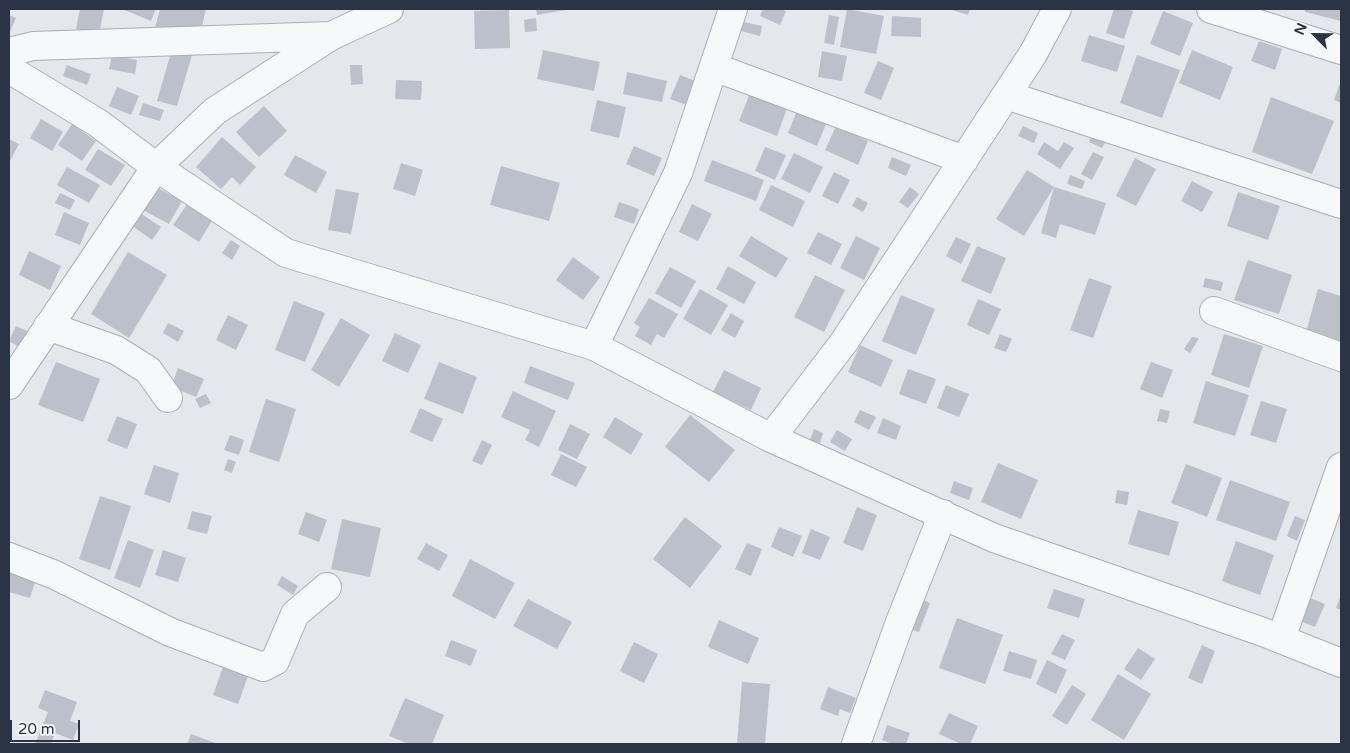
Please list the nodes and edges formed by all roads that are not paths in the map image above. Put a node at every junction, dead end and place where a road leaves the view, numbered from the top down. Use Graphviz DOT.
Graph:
graph roads {
  1 [pos="389,9"];
  2 [pos="733,9"];
  3 [pos="1057,9"];
  4 [pos="1211,9"];
  5 [pos="331,36"];
  6 [pos="1341,50"];
  7 [pos="9,52"];
  8 [pos="714,67"];
  9 [pos="9,69"];
  10 [pos="1006,95"];
  11 [pos="964,160"];
  12 [pos="156,168"];
  13 [pos="1341,204"];
  14 [pos="1214,310"];
  15 [pos="48,326"];
  16 [pos="594,346"];
  17 [pos="1341,357"];
  18 [pos="9,385"];
  19 [pos="168,398"];
  20 [pos="772,438"];
  21 [pos="1341,467"];
  22 [pos="943,514"];
  23 [pos="9,557"];
  24 [pos="327,587"];
  25 [pos="1281,639"];
  26 [pos="1341,664"];
  27 [pos="856,744"];
  1 -- 5 [label="street"];
  2 -- 8 [label="street"];
  3 -- 10 [label="street"];
  4 -- 6 [label="street"];
  5 -- 7 [label="street"];
  5 -- 12 [label="street"];
  8 -- 11 [label="street"];
  8 -- 16 [label="street"];
  9 -- 12 [label="street"];
  10 -- 11 [label="street"];
  10 -- 13 [label="street"];
  11 -- 20 [label="street"];
  12 -- 15 [label="street"];
  12 -- 16 [label="street"];
  14 -- 17 [label="street"];
  15 -- 18 [label="street"];
  15 -- 19 [label="street"];
  16 -- 20 [label="street"];
  20 -- 22 [label="street"];
  21 -- 25 [label="street"];
  22 -- 25 [label="street"];
  22 -- 27 [label="street"];
  23 -- 24 [label="street"];
  25 -- 26 [label="street"];
}
